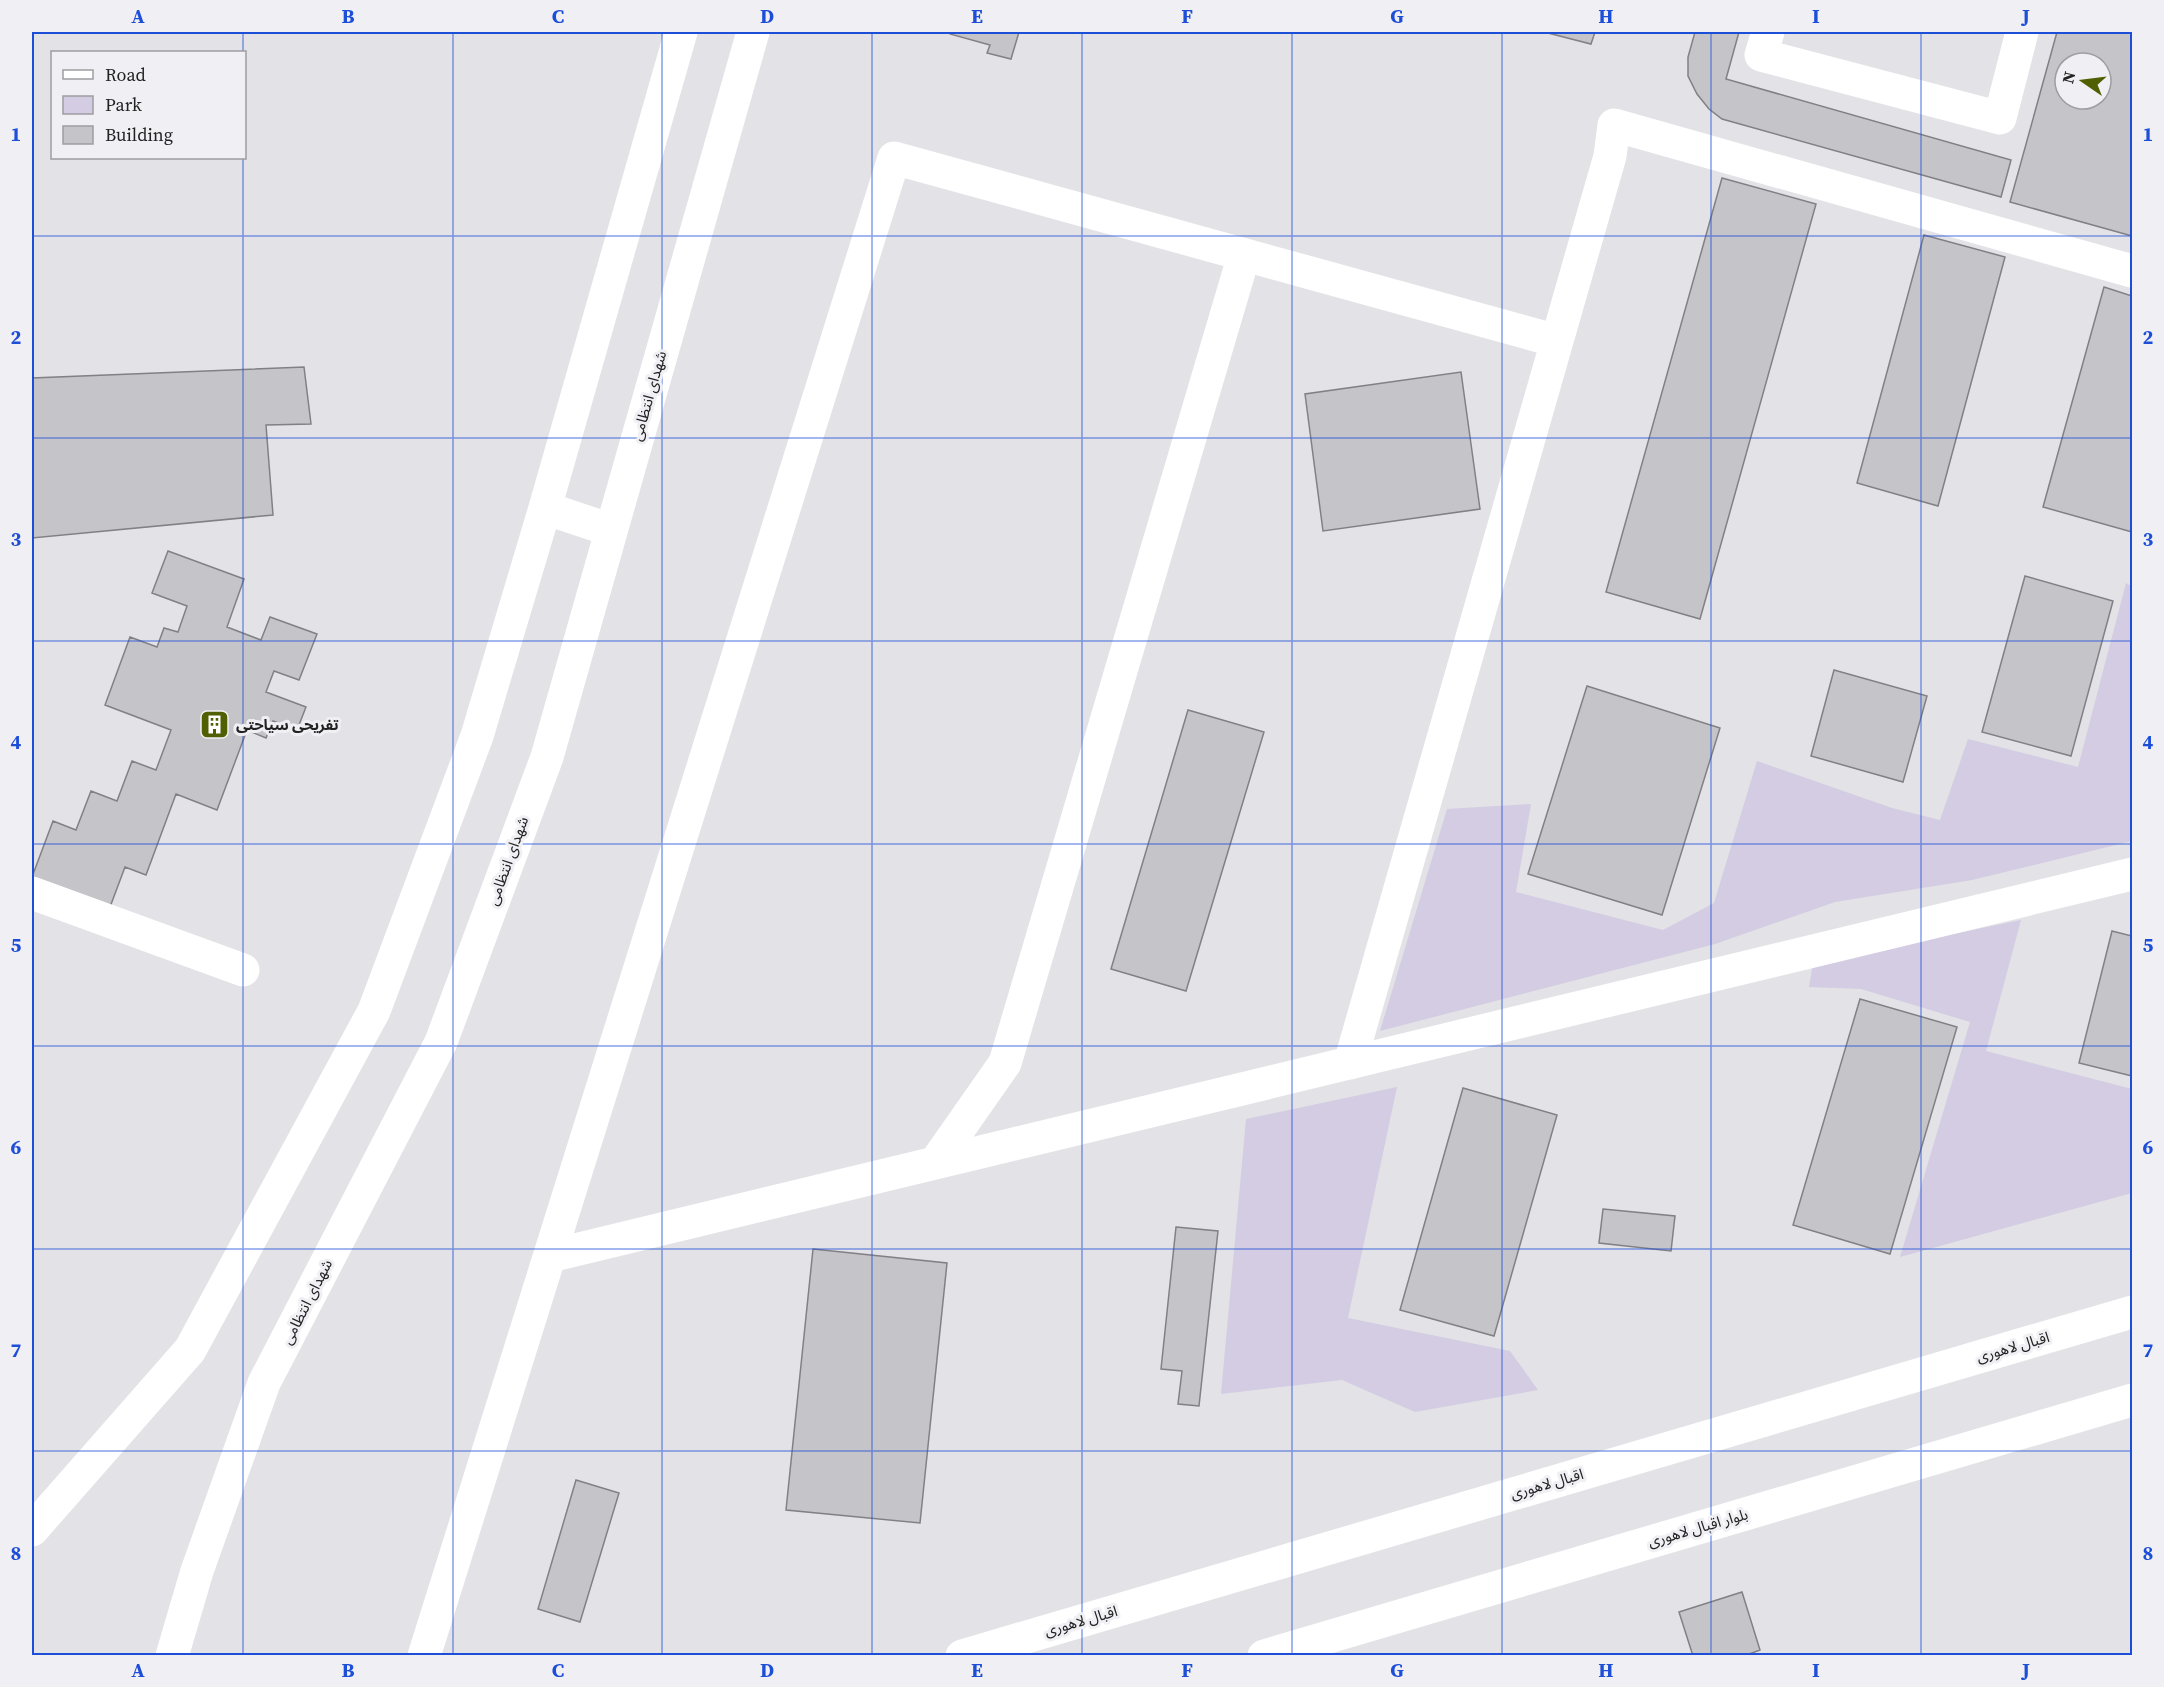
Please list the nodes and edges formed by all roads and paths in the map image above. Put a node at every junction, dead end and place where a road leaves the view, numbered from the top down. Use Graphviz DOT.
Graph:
graph roads {
  1 [pos="681,32"];
  2 [pos="753,32"];
  3 [pos="1768,32"];
  4 [pos="2022,32"];
  5 [pos="1244,255"];
  6 [pos="2133,271"];
  7 [pos="1557,340"];
  8 [pos="545,508"];
  9 [pos="611,530"];
  10 [pos="2133,874"];
  11 [pos="32,893"];
  12 [pos="243,970"];
  13 [pos="1350,1063"];
  14 [pos="935,1163"];
  15 [pos="550,1256"];
  16 [pos="2133,1312"];
  17 [pos="2133,1401"];
  18 [pos="32,1530"];
  19 [pos="172,1656"];
  20 [pos="424,1656"];
  21 [pos="962,1656"];
  22 [pos="1264,1656"];
  1 -- 8 [label="main road"];
  2 -- 9 [label="main road, شهدای انتظامی"];
  3 -- 4 [label="main road"];
  5 -- 7 [label="main road"];
  5 -- 14 [label="main road"];
  5 -- 15 [label="main road"];
  6 -- 7 [label="main road"];
  7 -- 13 [label="main road"];
  8 -- 9 [label="main road"];
  8 -- 18 [label="main road"];
  9 -- 19 [label="main road, شهدای انتظامی"];
  10 -- 13 [label="main road"];
  11 -- 12 [label="main road"];
  13 -- 14 [label="main road"];
  14 -- 15 [label="main road"];
  15 -- 20 [label="main road"];
  16 -- 21 [label="main road, اقبال لاهوری"];
  17 -- 22 [label="main road, بلوار اقبال لاهوری"];
}
